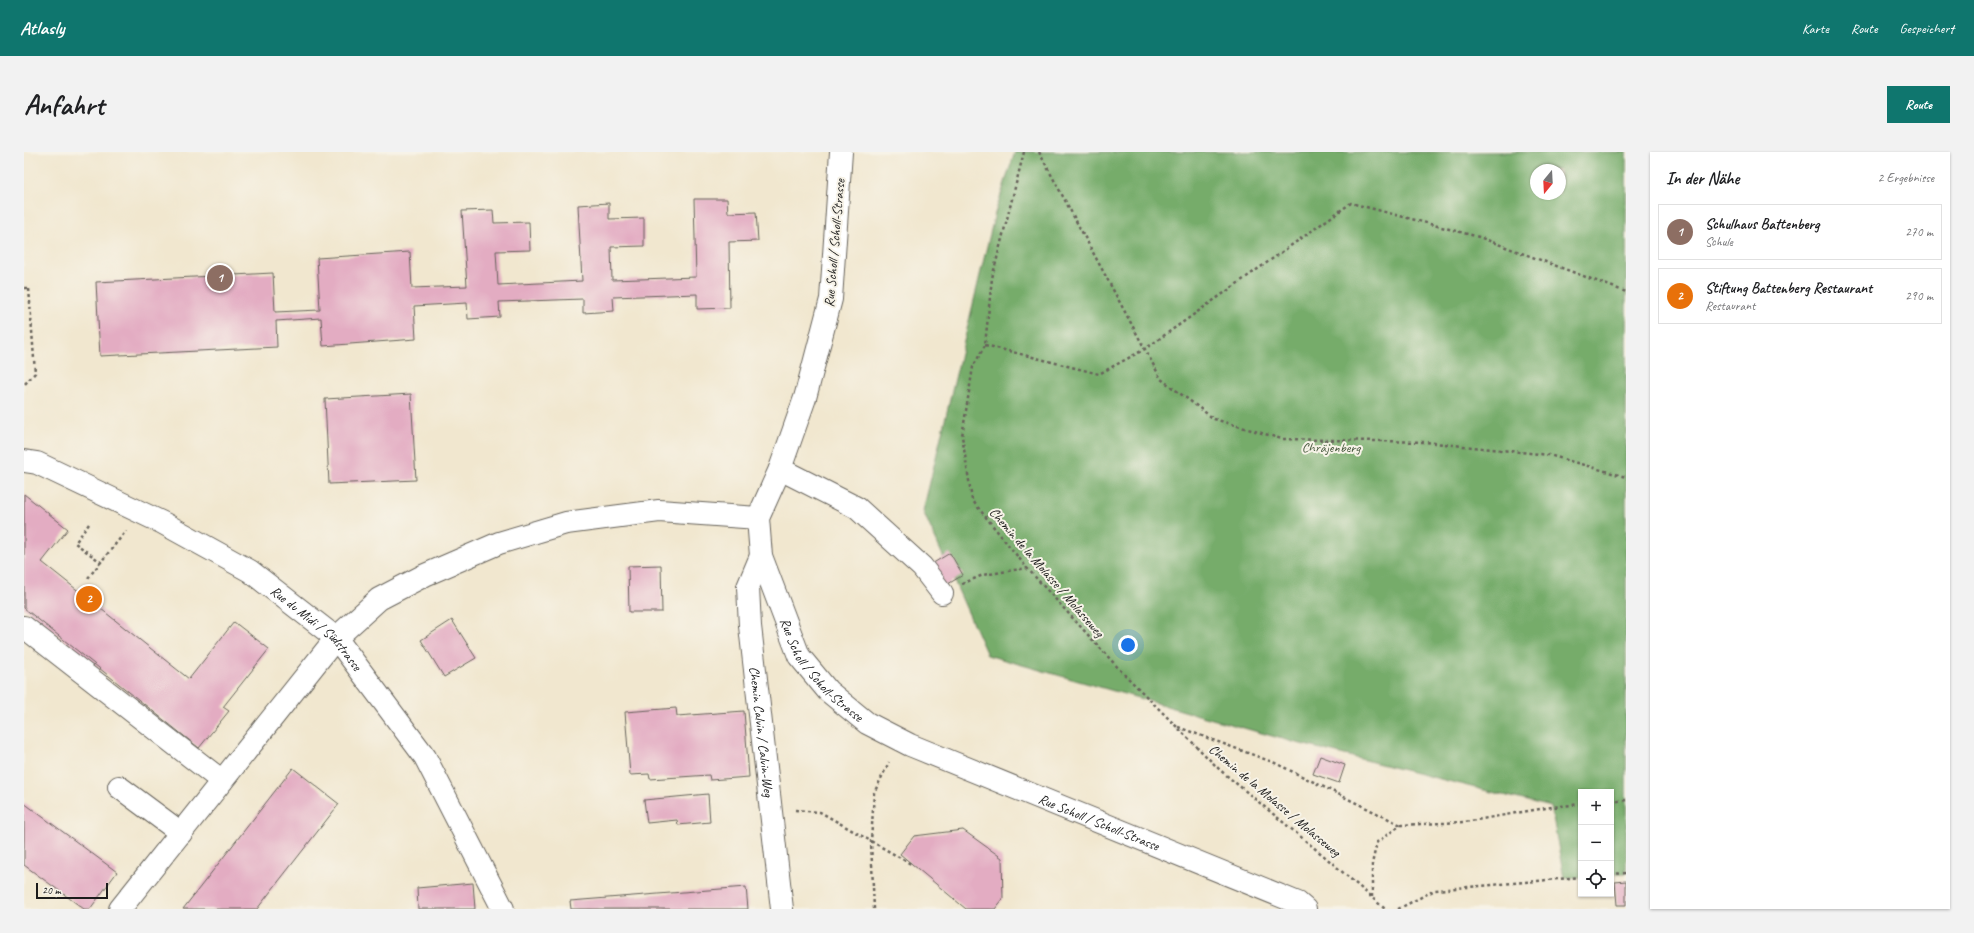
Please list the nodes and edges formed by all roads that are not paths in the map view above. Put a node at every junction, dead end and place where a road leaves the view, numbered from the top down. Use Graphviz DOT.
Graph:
graph roads {
  1 [pos="841,152"];
  2 [pos="24,461"];
  3 [pos="780,469"];
  4 [pos="758,518"];
  5 [pos="761,556"];
  6 [pos="942,593"];
  7 [pos="24,627"];
  8 [pos="336,638"];
  9 [pos="222,781"];
  10 [pos="119,787"];
  11 [pos="181,833"];
  12 [pos="120,909"];
  13 [pos="503,909"];
  14 [pos="782,909"];
  15 [pos="1304,909"];
  1 -- 3 [label="street, Rue Scholl / Scholl-Strasse"];
  2 -- 8 [label="street, Rue du Midi / Südstrasse"];
  3 -- 4 [label="street, Rue Scholl / Scholl-Strasse"];
  3 -- 6 [label="street"];
  4 -- 5 [label="street, Rue Scholl / Scholl-Strasse"];
  4 -- 8 [label="street"];
  5 -- 14 [label="street, Chemin Calvin / Calvin-Weg"];
  5 -- 15 [label="street, Rue Scholl / Scholl-Strasse"];
  7 -- 9 [label="street"];
  8 -- 9 [label="street"];
  8 -- 13 [label="street, Rue du Midi / Südstrasse"];
  9 -- 11 [label="street"];
  10 -- 11 [label="street"];
  11 -- 12 [label="street"];
}
